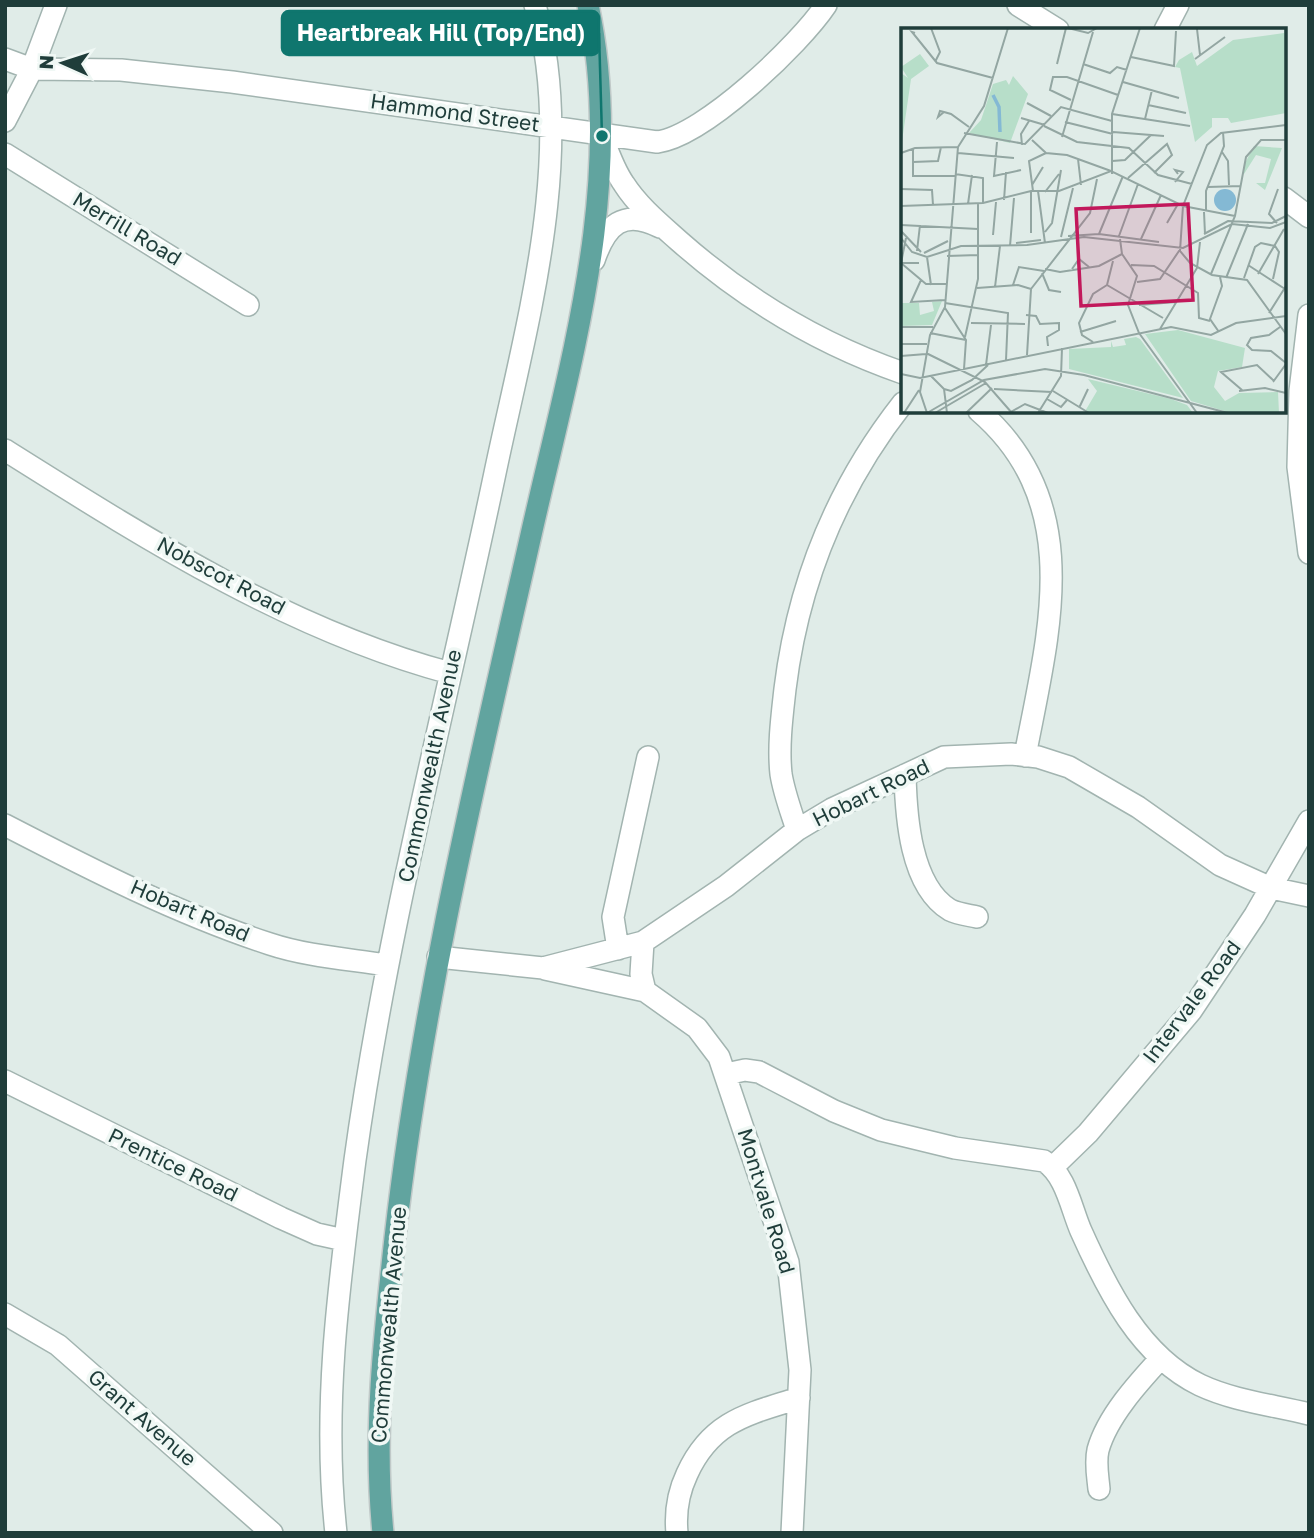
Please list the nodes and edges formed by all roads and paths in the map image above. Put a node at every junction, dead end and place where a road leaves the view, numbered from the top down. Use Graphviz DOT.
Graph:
graph roads {
  1 [pos="56,5"];
  2 [pos="535,5"];
  3 [pos="588,5"];
  4 [pos="826,5"];
  5 [pos="1018,5"];
  6 [pos="1178,5"];
  7 [pos="1055,28"];
  8 [pos="1166,28"];
  9 [pos="5,59"];
  10 [pos="32,69"];
  11 [pos="5,121"];
  12 [pos="553,127"];
  13 [pos="601,136"];
  14 [pos="5,153"];
  15 [pos="1286,200"];
  16 [pos="1309,217"];
  17 [pos="668,231"];
  18 [pos="584,295"];
  19 [pos="248,305"];
  20 [pos="1309,314"];
  21 [pos="901,372"];
  22 [pos="901,406"];
  23 [pos="981,413"];
  24 [pos="5,450"];
  25 [pos="1309,553"];
  26 [pos="450,673"];
  27 [pos="1025,755"];
  28 [pos="648,757"];
  29 [pos="905,775"];
  30 [pos="1309,821"];
  31 [pos="5,825"];
  32 [pos="797,830"];
  33 [pos="1270,888"];
  34 [pos="1309,896"];
  35 [pos="977,917"];
  36 [pos="642,942"];
  37 [pos="618,949"];
  38 [pos="438,957"];
  39 [pos="386,965"];
  40 [pos="543,968"];
  41 [pos="645,991"];
  42 [pos="726,1074"];
  43 [pos="5,1081"];
  44 [pos="1053,1167"];
  45 [pos="344,1241"];
  46 [pos="5,1314"];
  47 [pos="1161,1358"];
  48 [pos="799,1398"];
  49 [pos="1309,1414"];
  50 [pos="1099,1489"];
  51 [pos="330,1529"];
  52 [pos="272,1533"];
  53 [pos="383,1533"];
  54 [pos="677,1533"];
  55 [pos="792,1533"];
  1 -- 10 [label="street"];
  2 -- 12 [label="street, Commonwealth Avenue"];
  3 -- 13 [label="main road, Commonwealth Avenue"];
  4 -- 13 [label="street, Hammond Street"];
  5 -- 7 [label="street"];
  6 -- 8 [label="street"];
  9 -- 10 [label="street"];
  10 -- 11 [label="street"];
  10 -- 12 [label="street, Hammond Street"];
  12 -- 13 [label="street, Hammond Street"];
  12 -- 26 [label="street, Commonwealth Avenue"];
  13 -- 17 [label="street"];
  13 -- 18 [label="main road, Commonwealth Avenue"];
  14 -- 19 [label="street, Merrill Road"];
  15 -- 16 [label="street"];
  17 -- 18 [label="street"];
  17 -- 21 [label="street"];
  18 -- 38 [label="main road, Commonwealth Avenue"];
  20 -- 25 [label="street"];
  22 -- 32 [label="street"];
  23 -- 27 [label="street"];
  24 -- 26 [label="street, Nobscot Road"];
  26 -- 39 [label="street, Commonwealth Avenue"];
  27 -- 29 [label="street, Hobart Road"];
  27 -- 33 [label="street, Hobart Road"];
  28 -- 37 [label="street"];
  29 -- 32 [label="street, Hobart Road"];
  29 -- 35 [label="street"];
  30 -- 33 [label="street, Intervale Road"];
  31 -- 39 [label="street, Hobart Road"];
  32 -- 36 [label="street, Hobart Road"];
  33 -- 34 [label="street, Hobart Road"];
  33 -- 44 [label="street, Intervale Road"];
  36 -- 37 [label="street, Hobart Road"];
  36 -- 41 [label="street"];
  37 -- 40 [label="street, Hobart Road"];
  38 -- 40 [label="street, Hobart Road"];
  38 -- 53 [label="main road, Commonwealth Avenue"];
  39 -- 45 [label="street, Commonwealth Avenue"];
  40 -- 41 [label="street, Montvale Road"];
  41 -- 42 [label="street, Montvale Road"];
  42 -- 44 [label="street"];
  42 -- 48 [label="street, Montvale Road"];
  43 -- 45 [label="street, Prentice Road"];
  44 -- 47 [label="street"];
  45 -- 51 [label="street, Commonwealth Avenue"];
  46 -- 52 [label="street, Grant Avenue"];
  47 -- 49 [label="street"];
  47 -- 50 [label="street"];
  48 -- 54 [label="street"];
  48 -- 55 [label="street, Montvale Road"];
}
